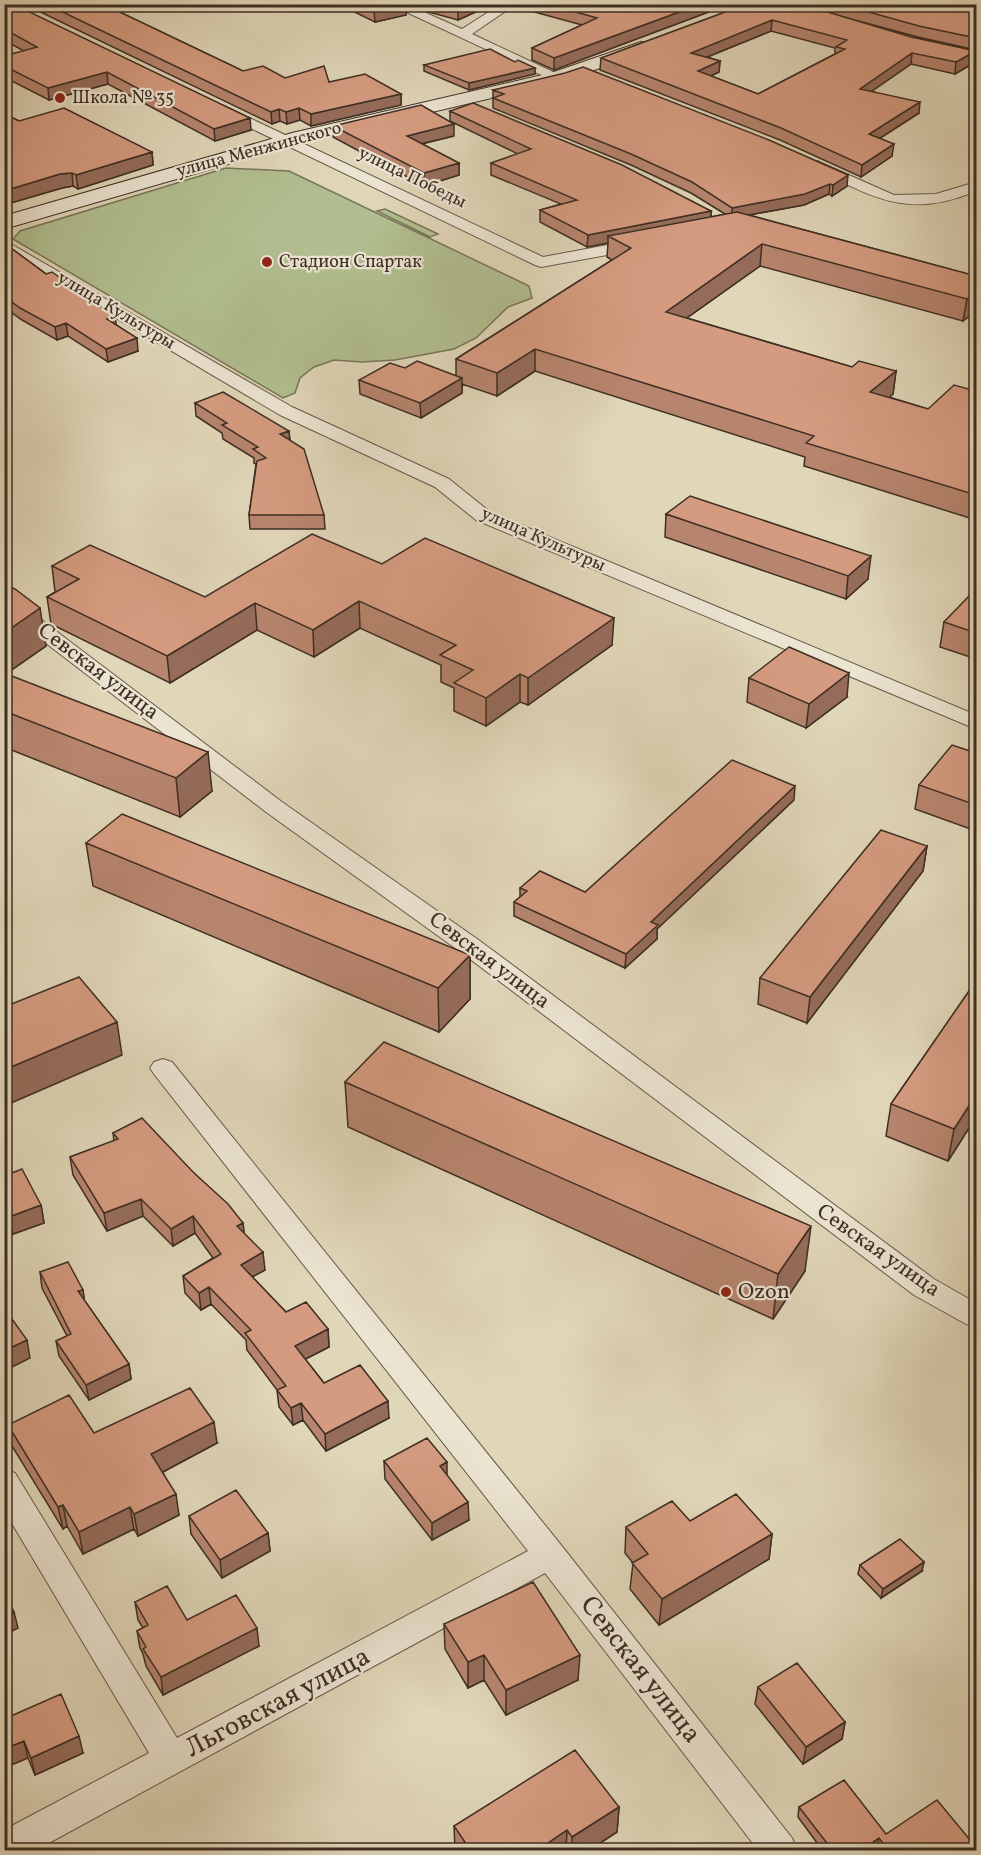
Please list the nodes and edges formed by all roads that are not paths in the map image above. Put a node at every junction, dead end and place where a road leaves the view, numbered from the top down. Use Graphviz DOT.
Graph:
graph roads {
  1 [pos="395,4"];
  2 [pos="510,4"];
  3 [pos="463,34"];
  4 [pos="657,41"];
  5 [pos="582,69"];
  6 [pos="556,76"];
  7 [pos="601,76"];
  8 [pos="459,101"];
  9 [pos="212,104"];
  10 [pos="480,109"];
  11 [pos="287,140"];
  12 [pos="806,160"];
  13 [pos="976,186"];
  14 [pos="4,223"];
  15 [pos="654,241"];
  16 [pos="4,245"];
  17 [pos="4,601"];
  18 [pos="976,723"];
  19 [pos="163,1068"];
  20 [pos="976,1316"];
  21 [pos="4,1482"];
  22 [pos="550,1555"];
  23 [pos="172,1760"];
  24 [pos="4,1849"];
  25 [pos="779,1851"];
  1 -- 3 [label="street"];
  2 -- 3 [label="street"];
  3 -- 6 [label="street"];
  4 -- 5 [label="street, улица Менжинского"];
  5 -- 6 [label="street, улица Менжинского"];
  5 -- 7 [label="street"];
  6 -- 8 [label="street, улица Менжинского"];
  8 -- 10 [label="street"];
  8 -- 11 [label="street, улица Менжинского"];
  9 -- 11 [label="street, улица Победы"];
  11 -- 14 [label="street, улица Менжинского"];
  11 -- 15 [label="street, улица Победы"];
  12 -- 13 [label="street"];
  16 -- 18 [label="street, улица Культуры"];
  17 -- 20 [label="street, Севская улица"];
  19 -- 22 [label="street, Севская улица"];
  21 -- 23 [label="street"];
  22 -- 23 [label="street, Льговская улица"];
  22 -- 25 [label="street, Севская улица"];
  23 -- 24 [label="street, Льговская улица"];
}
